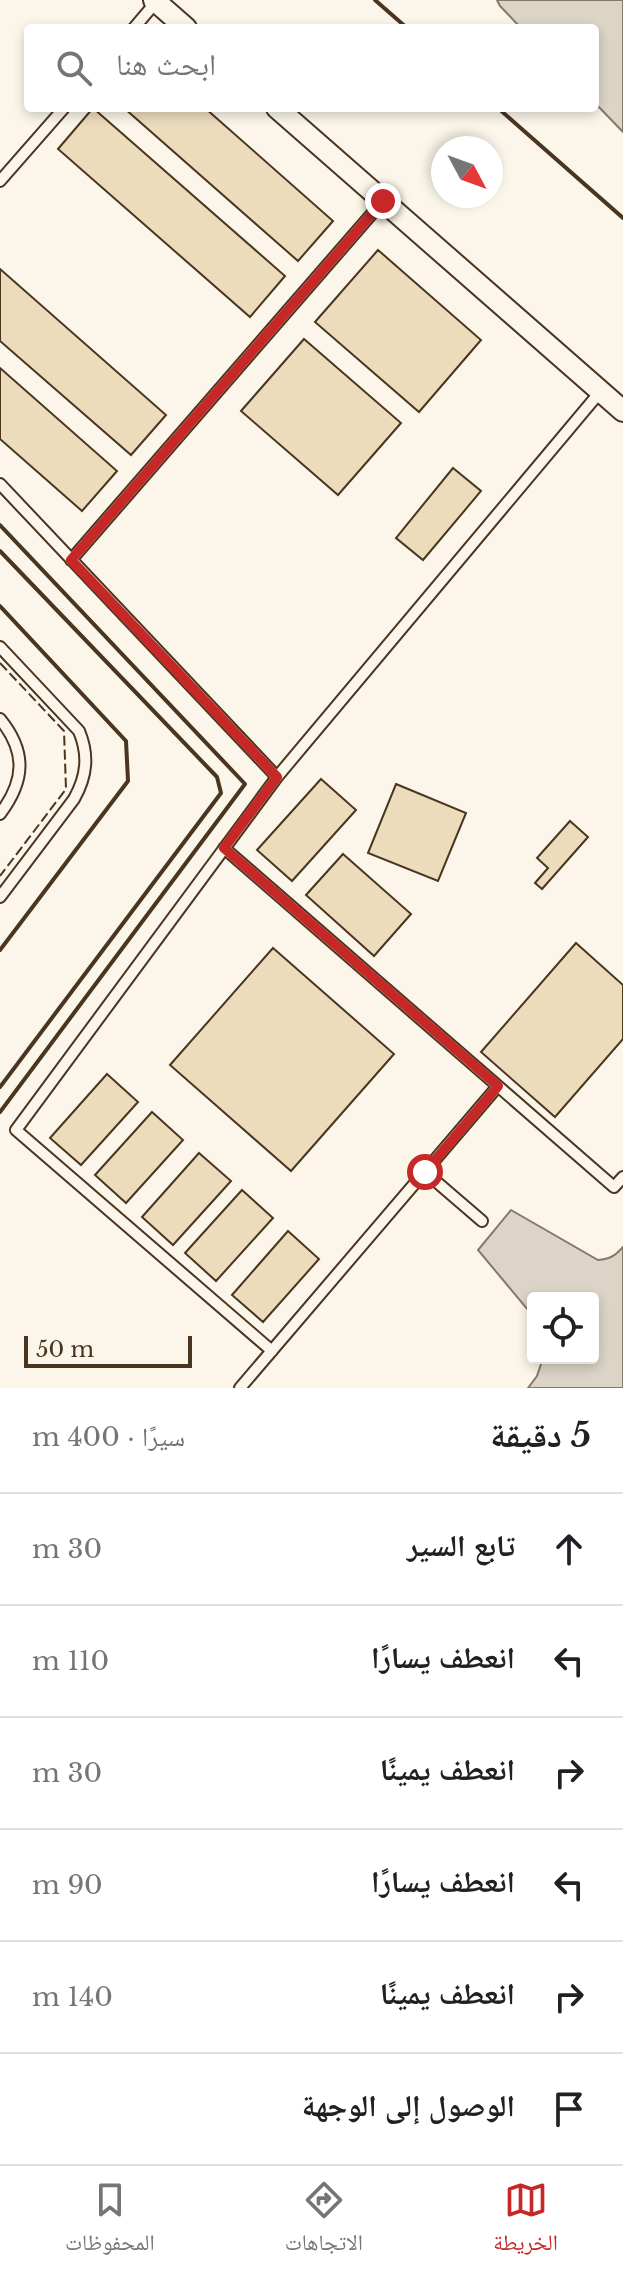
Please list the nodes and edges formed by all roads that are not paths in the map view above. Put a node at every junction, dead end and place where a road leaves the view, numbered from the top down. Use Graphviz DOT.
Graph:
graph roads {
  1 [pos="155,1"];
  2 [pos="137,24"];
  3 [pos="181,24"];
  4 [pos="60,112"];
  5 [pos="282,112"];
  6 [pos="0,181"];
  7 [pos="383,201"];
  8 [pos="600,392"];
  9 [pos="623,411"];
  10 [pos="0,484"];
  11 [pos="71,560"];
  12 [pos="0,647"];
  13 [pos="0,719"];
  14 [pos="277,777"];
  15 [pos="5,800"];
  16 [pos="0,814"];
  17 [pos="224,848"];
  18 [pos="0,897"];
  19 [pos="498,1086"];
  20 [pos="425,1172"];
  21 [pos="623,1177"];
  22 [pos="482,1221"];
  23 [pos="272,1351"];
  24 [pos="240,1388"];
  1 -- 2 [label="lane"];
  1 -- 3 [label="street"];
  4 -- 6 [label="lane"];
  5 -- 7 [label="street"];
  7 -- 8 [label="street"];
  7 -- 11 [label="lane"];
  8 -- 9 [label="street"];
  8 -- 14 [label="lane"];
  10 -- 11 [label="lane"];
  11 -- 14 [label="lane"];
  12 -- 18 [label="lane"];
  13 -- 15 [label="lane"];
  14 -- 17 [label="lane"];
  15 -- 16 [label="lane"];
  17 -- 19 [label="lane"];
  17 -- 23 [label="lane"];
  19 -- 20 [label="lane"];
  19 -- 21 [label="lane"];
  20 -- 22 [label="lane"];
  20 -- 23 [label="lane"];
  23 -- 24 [label="lane"];
}
